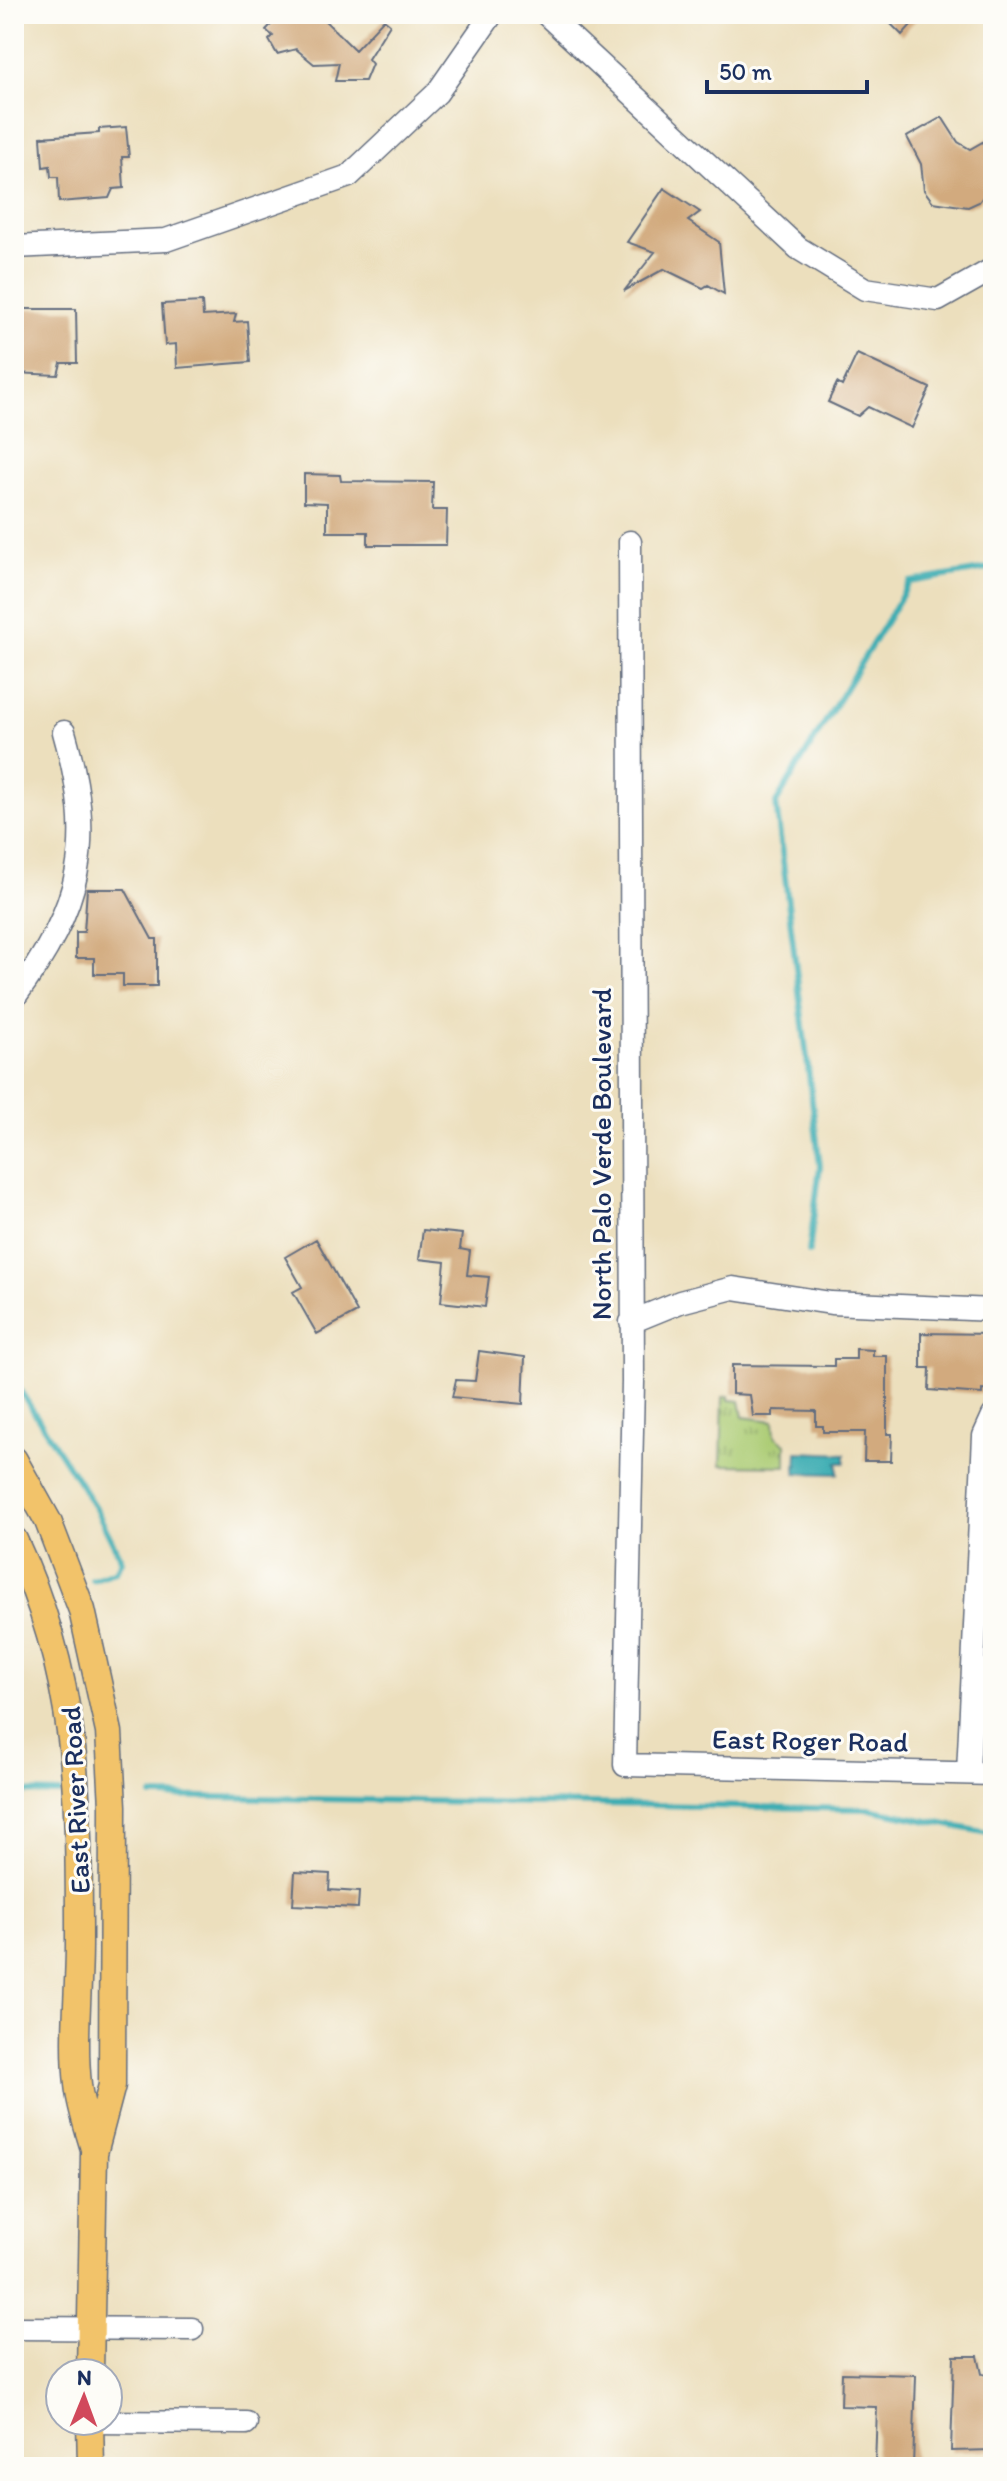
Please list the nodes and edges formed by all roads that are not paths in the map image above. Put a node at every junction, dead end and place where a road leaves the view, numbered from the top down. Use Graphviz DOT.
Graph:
graph roads {
  1 [pos="492,14"];
  2 [pos="546,14"];
  3 [pos="14,247"];
  4 [pos="993,269"];
  5 [pos="630,542"];
  6 [pos="64,732"];
  7 [pos="14,998"];
  8 [pos="993,1310"];
  9 [pos="631,1322"];
  10 [pos="990,1431"];
  11 [pos="14,1460"];
  12 [pos="14,1540"];
  13 [pos="625,1765"];
  14 [pos="968,1773"];
  15 [pos="993,1774"];
  16 [pos="94,2153"];
  17 [pos="14,2328"];
  18 [pos="192,2329"];
  19 [pos="91,2330"];
  20 [pos="90,2357"];
  21 [pos="124,2421"];
  22 [pos="246,2423"];
  23 [pos="90,2437"];
  24 [pos="89,2464"];
  1 -- 3 [label="street"];
  2 -- 4 [label="street"];
  5 -- 9 [label="street, North Palo Verde Boulevard"];
  6 -- 7 [label="street"];
  8 -- 9 [label="street"];
  9 -- 13 [label="street, North Palo Verde Boulevard"];
  10 -- 14 [label="street"];
  11 -- 16 [label="main road, East River Road"];
  12 -- 16 [label="main road, East River Road"];
  13 -- 14 [label="street, East Roger Road"];
  14 -- 15 [label="street, East Roger Road"];
  16 -- 19 [label="main road, East River Road"];
  17 -- 19 [label="street"];
  18 -- 19 [label="street"];
  19 -- 20 [label="main road, East River Road"];
  21 -- 22 [label="street"];
  23 -- 24 [label="main road"];
}
